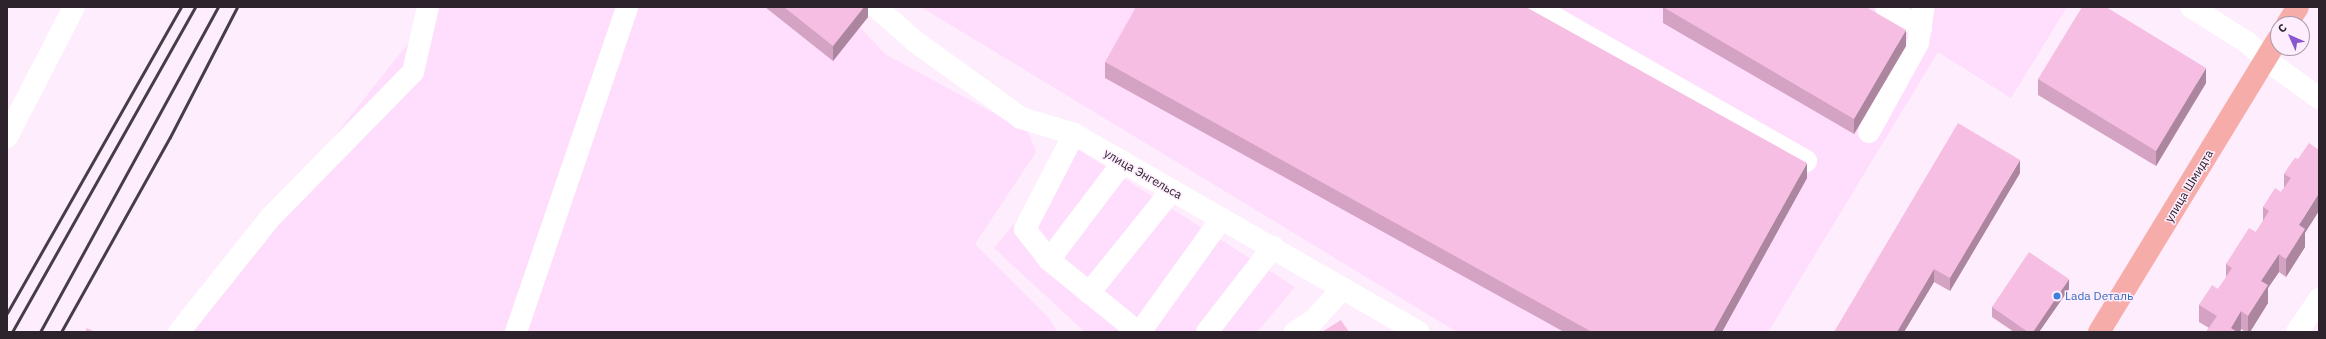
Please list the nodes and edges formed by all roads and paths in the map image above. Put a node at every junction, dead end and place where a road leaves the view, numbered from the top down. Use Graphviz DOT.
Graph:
graph roads {
  1 [pos="74,7"];
  2 [pos="428,7"];
  3 [pos="627,7"];
  4 [pos="876,7"];
  5 [pos="1536,7"];
  6 [pos="1886,7"];
  7 [pos="1924,7"];
  8 [pos="2191,7"];
  9 [pos="2298,7"];
  10 [pos="2292,16"];
  11 [pos="1921,28"];
  12 [pos="2270,53"];
  13 [pos="2266,60"];
  14 [pos="2319,98"];
  15 [pos="1870,132"];
  16 [pos="1074,134"];
  17 [pos="7,137"];
  18 [pos="1806,161"];
  19 [pos="1123,162"];
  20 [pos="1172,190"];
  21 [pos="1222,218"];
  22 [pos="1273,248"];
  23 [pos="1049,260"];
  24 [pos="1343,288"];
  25 [pos="1089,293"];
  26 [pos="2319,299"];
  27 [pos="1372,304"];
  28 [pos="180,332"];
  29 [pos="516,332"];
  30 [pos="1139,332"];
  31 [pos="1207,332"];
  32 [pos="1295,332"];
  33 [pos="1390,332"];
  34 [pos="1418,332"];
  35 [pos="2099,332"];
  36 [pos="2298,332"];
  1 -- 17 [label="street"];
  2 -- 28 [label="street"];
  3 -- 29 [label="street"];
  4 -- 16 [label="street, улица Энгельса"];
  5 -- 18 [label="street"];
  6 -- 11 [label="street"];
  7 -- 11 [label="street"];
  8 -- 13 [label="street"];
  9 -- 10 [label="main road"];
  11 -- 15 [label="street"];
  12 -- 13 [label="main road, улица Шмидта"];
  13 -- 14 [label="street"];
  13 -- 35 [label="main road, улица Шмидта"];
  16 -- 19 [label="street, улица Энгельса"];
  16 -- 23 [label="street"];
  19 -- 20 [label="street, улица Энгельса"];
  19 -- 23 [label="street"];
  20 -- 21 [label="street, улица Энгельса"];
  20 -- 25 [label="street"];
  21 -- 22 [label="street, улица Энгельса"];
  21 -- 30 [label="street"];
  22 -- 24 [label="street, улица Энгельса"];
  22 -- 31 [label="street"];
  23 -- 25 [label="street"];
  24 -- 27 [label="street, улица Энгельса"];
  24 -- 32 [label="street"];
  25 -- 30 [label="street"];
  26 -- 36 [label="street"];
  27 -- 33 [label="street"];
  27 -- 34 [label="street, улица Энгельса"];
}
